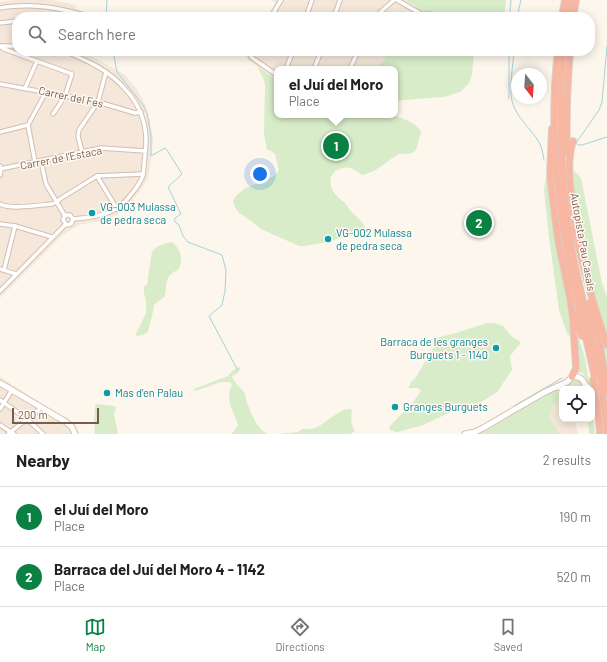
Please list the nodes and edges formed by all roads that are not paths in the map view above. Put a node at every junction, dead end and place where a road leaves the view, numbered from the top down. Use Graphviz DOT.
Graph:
graph roads {
  1 [pos="280,0"];
  2 [pos="312,0"];
  3 [pos="340,0"];
  4 [pos="396,0"];
  5 [pos="565,0"];
  6 [pos="570,0"];
  7 [pos="576,0"];
  8 [pos="0,8"];
  9 [pos="67,12"];
  10 [pos="274,12"];
  11 [pos="308,12"];
  12 [pos="336,12"];
  13 [pos="381,12"];
  14 [pos="416,12"];
  15 [pos="563,12"];
  16 [pos="569,12"];
  17 [pos="574,12"];
  18 [pos="12,22"];
  19 [pos="0,24"];
  20 [pos="0,46"];
  21 [pos="12,46"];
  22 [pos="12,52"];
  23 [pos="23,56"];
  24 [pos="76,56"];
  25 [pos="250,56"];
  26 [pos="291,56"];
  27 [pos="319,56"];
  28 [pos="356,56"];
  29 [pos="557,56"];
  30 [pos="563,56"];
  31 [pos="570,56"];
  32 [pos="37,61"];
  33 [pos="287,66"];
  34 [pos="315,66"];
  35 [pos="351,66"];
  36 [pos="106,72"];
  37 [pos="274,73"];
  38 [pos="0,84"];
  39 [pos="25,88"];
  40 [pos="46,92"];
  41 [pos="65,96"];
  42 [pos="555,98"];
  43 [pos="98,102"];
  44 [pos="141,112"];
  45 [pos="53,114"];
  46 [pos="28,126"];
  47 [pos="0,132"];
  48 [pos="573,141"];
  49 [pos="145,151"];
  50 [pos="82,152"];
  51 [pos="41,161"];
  52 [pos="35,162"];
  53 [pos="0,168"];
  54 [pos="143,174"];
  55 [pos="0,175"];
  56 [pos="97,176"];
  57 [pos="570,177"];
  58 [pos="57,202"];
  59 [pos="0,204"];
  60 [pos="117,208"];
  61 [pos="65,216"];
  62 [pos="73,219"];
  63 [pos="0,224"];
  64 [pos="66,224"];
  65 [pos="14,226"];
  66 [pos="52,237"];
  67 [pos="578,246"];
  68 [pos="2,269"];
  69 [pos="16,274"];
  70 [pos="0,291"];
  71 [pos="570,298"];
  72 [pos="607,345"];
  73 [pos="598,378"];
  74 [pos="570,379"];
  75 [pos="0,383"];
  76 [pos="566,386"];
  77 [pos="584,386"];
  78 [pos="557,387"];
  79 [pos="12,390"];
  80 [pos="0,400"];
  81 [pos="4,403"];
  82 [pos="41,408"];
  83 [pos="0,409"];
  84 [pos="606,409"];
  85 [pos="27,419"];
  86 [pos="0,425"];
  87 [pos="11,433"];
  88 [pos="43,434"];
  89 [pos="75,434"];
  90 [pos="465,434"];
  91 [pos="600,434"];
  92 [pos="607,434"];
  1 -- 10 [label="street"];
  2 -- 11 [label="street"];
  3 -- 12 [label="street"];
  4 -- 13 [label="street"];
  4 -- 14 [label="street"];
  5 -- 15 [label="highway"];
  6 -- 16 [label="highway"];
  7 -- 17 [label="highway"];
  8 -- 9 [label="street"];
  18 -- 19 [label="street"];
  20 -- 21 [label="street"];
  20 -- 22 [label="street"];
  23 -- 32 [label="street"];
  24 -- 36 [label="street"];
  25 -- 37 [label="street"];
  26 -- 33 [label="street"];
  27 -- 34 [label="street"];
  28 -- 35 [label="street"];
  29 -- 42 [label="highway, Autopista Pau Casals"];
  30 -- 73 [label="highway, Autopista Pau Casals"];
  31 -- 57 [label="highway"];
  32 -- 39 [label="street"];
  32 -- 41 [label="street"];
  36 -- 43 [label="street"];
  36 -- 44 [label="street"];
  38 -- 39 [label="street, Carrer del Fes"];
  39 -- 40 [label="street, Carrer del Fes"];
  40 -- 41 [label="street, Carrer del Fes"];
  40 -- 46 [label="street"];
  41 -- 43 [label="street, Carrer del Fes"];
  41 -- 45 [label="street"];
  42 -- 71 [label="highway"];
  42 -- 73 [label="highway, Autopista Pau Casals"];
  43 -- 44 [label="street, Carrer del Fes"];
  43 -- 50 [label="street"];
  44 -- 49 [label="street"];
  46 -- 47 [label="street"];
  46 -- 52 [label="street"];
  48 -- 57 [label="highway"];
  49 -- 50 [label="street, Carrer de l'Estaca"];
  49 -- 54 [label="street"];
  50 -- 51 [label="street, Carrer de l'Estaca"];
  51 -- 52 [label="street, Carrer de l'Estaca"];
  51 -- 58 [label="street"];
  52 -- 53 [label="street, Carrer de l'Estaca"];
  53 -- 55 [label="street"];
  54 -- 56 [label="street"];
  54 -- 60 [label="street"];
  56 -- 58 [label="street"];
  56 -- 60 [label="street"];
  57 -- 67 [label="highway"];
  58 -- 59 [label="street"];
  58 -- 61 [label="street"];
  60 -- 62 [label="street"];
  61 -- 62 [label="street"];
  61 -- 64 [label="street"];
  62 -- 64 [label="street"];
  63 -- 65 [label="street"];
  64 -- 66 [label="street"];
  65 -- 66 [label="street"];
  65 -- 68 [label="street"];
  66 -- 69 [label="street"];
  67 -- 72 [label="highway"];
  67 -- 73 [label="highway"];
  68 -- 69 [label="street"];
  69 -- 70 [label="street"];
  71 -- 73 [label="highway"];
  71 -- 74 [label="highway"];
  73 -- 84 [label="highway, Autopista Pau Casals, bridge"];
  73 -- 91 [label="highway, Autopista Pau Casals, bridge"];
  74 -- 76 [label="street"];
  74 -- 77 [label="street"];
  74 -- 78 [label="street"];
  75 -- 79 [label="street"];
  78 -- 90 [label="street"];
  79 -- 81 [label="street"];
  79 -- 82 [label="street"];
  80 -- 81 [label="street"];
  81 -- 83 [label="street"];
  81 -- 85 [label="street"];
  82 -- 85 [label="street"];
  82 -- 89 [label="street"];
  84 -- 92 [label="highway, Autopista Pau Casals"];
  85 -- 87 [label="street"];
  85 -- 88 [label="street"];
  86 -- 87 [label="street"];
}
